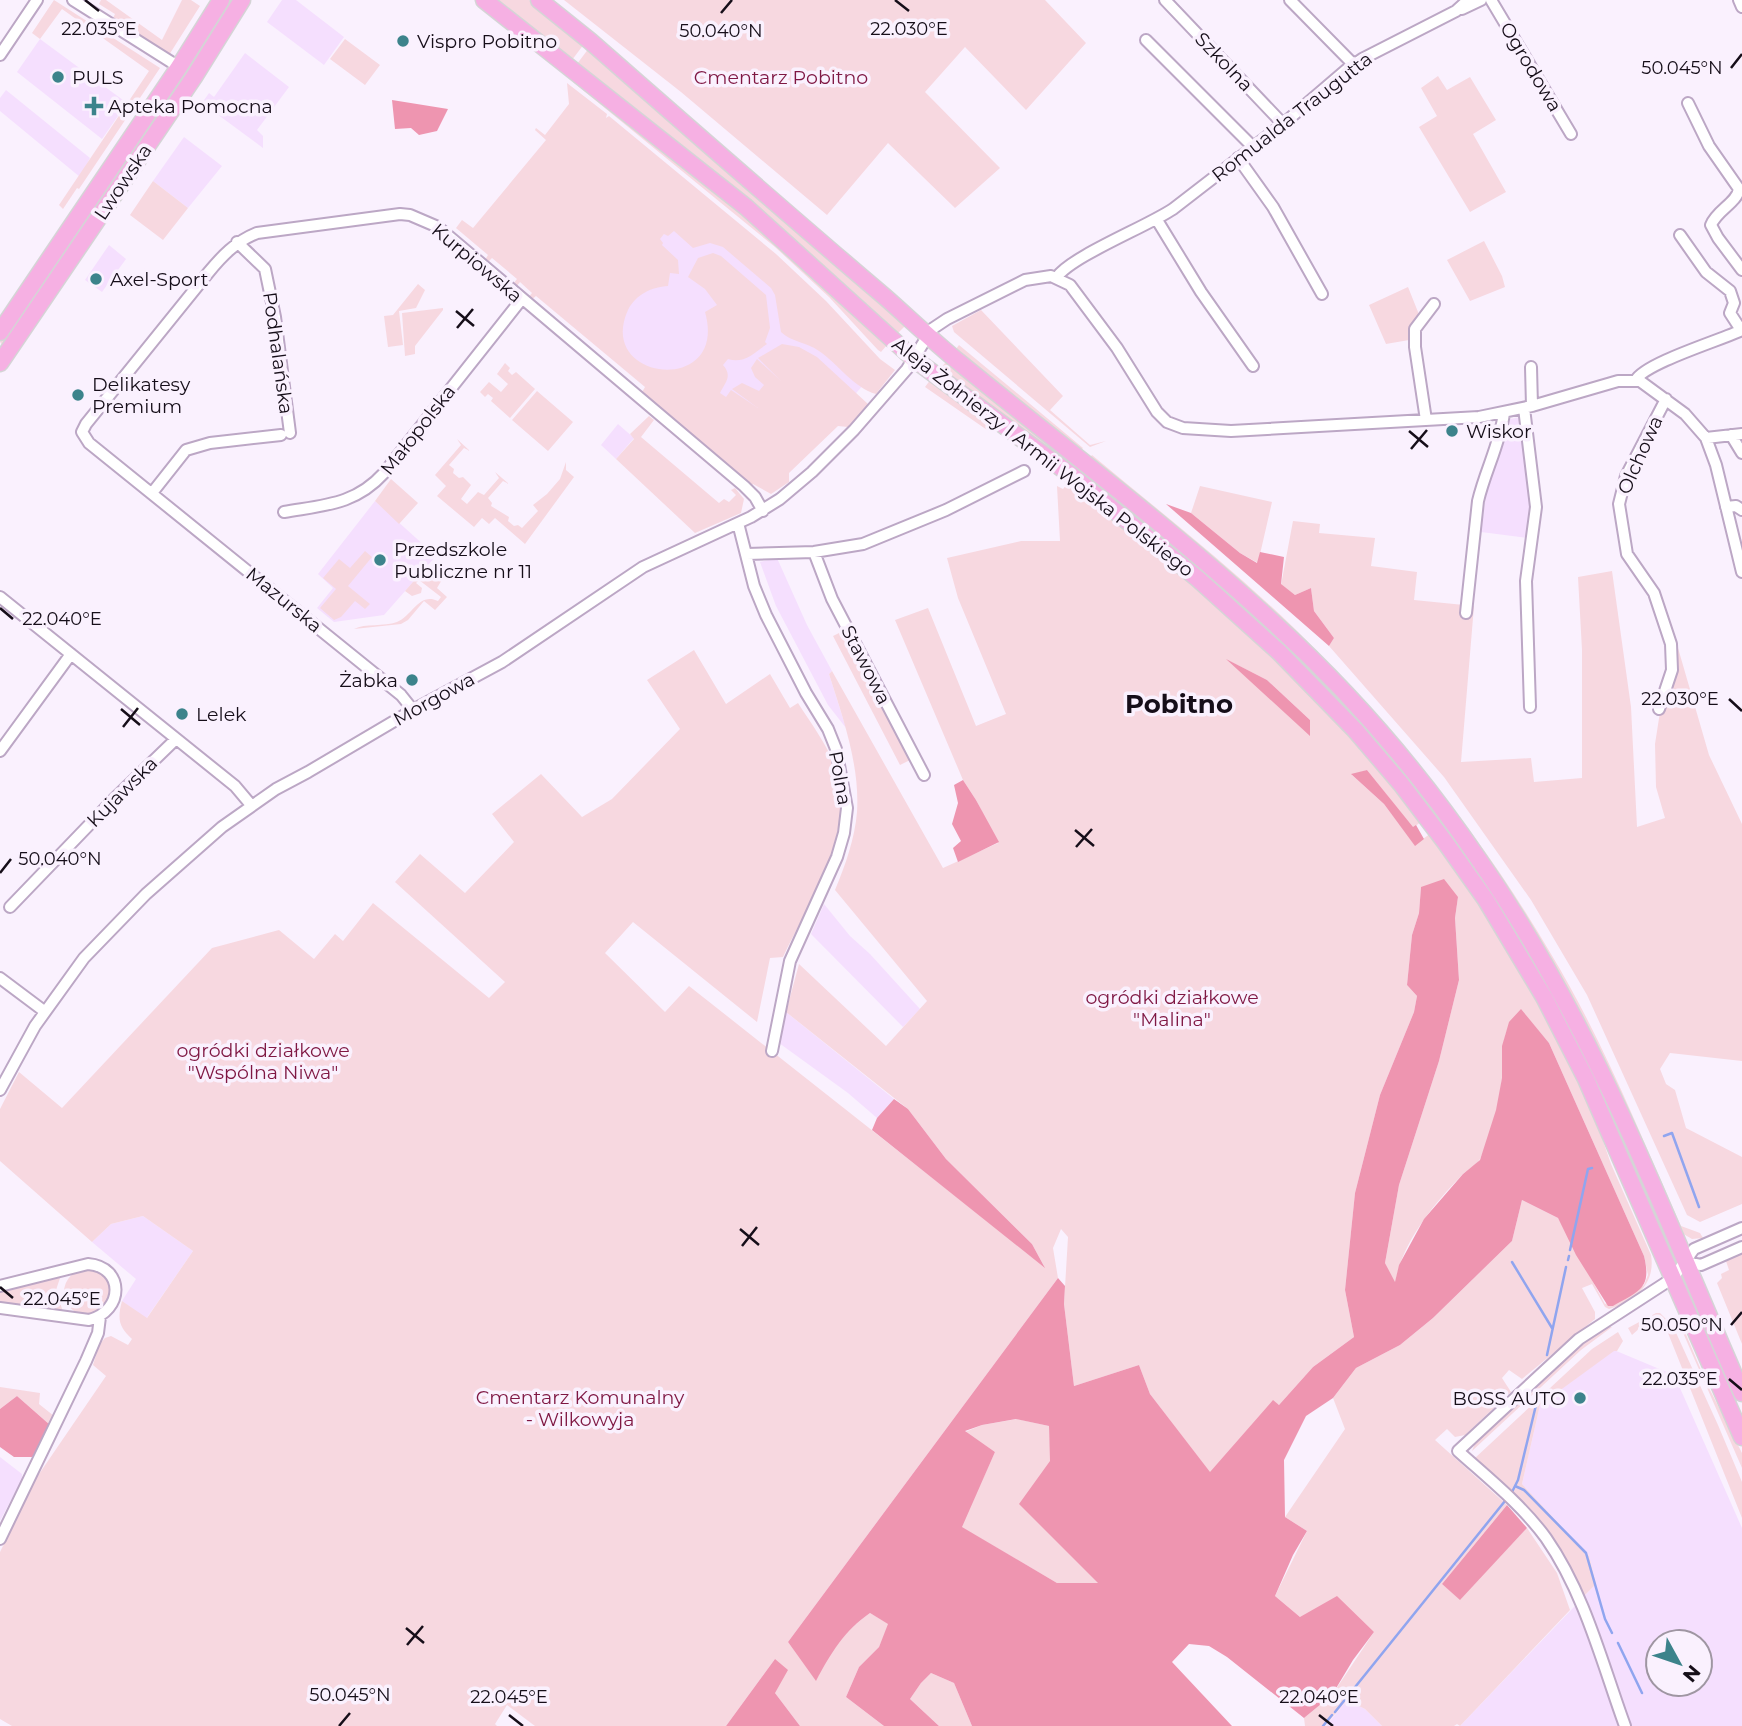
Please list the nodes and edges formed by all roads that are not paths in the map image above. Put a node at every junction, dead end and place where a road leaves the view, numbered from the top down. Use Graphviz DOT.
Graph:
graph roads {
  1 [pos="37,0"];
  2 [pos="73,0"];
  3 [pos="221,0"];
  4 [pos="242,0"];
  5 [pos="484,0"];
  6 [pos="539,0"];
  7 [pos="1165,0"];
  8 [pos="1290,0"];
  9 [pos="1468,0"];
  10 [pos="1481,0"];
  11 [pos="1491,0"];
  12 [pos="1739,0"];
  13 [pos="1742,7"];
  14 [pos="1456,11"];
  15 [pos="1146,40"];
  16 [pos="0,55"];
  17 [pos="1354,65"];
  18 [pos="179,67"];
  19 [pos="1688,103"];
  20 [pos="1283,124"];
  21 [pos="1571,134"];
  22 [pos="1253,146"];
  23 [pos="1238,158"];
  24 [pos="1157,220"];
  25 [pos="1680,234"];
  26 [pos="237,242"];
  27 [pos="1742,270"];
  28 [pos="1057,278"];
  29 [pos="1322,294"];
  30 [pos="521,300"];
  31 [pos="1434,304"];
  32 [pos="1742,330"];
  33 [pos="0,332"];
  34 [pos="928,335"];
  35 [pos="914,359"];
  36 [pos="0,363"];
  37 [pos="1253,366"];
  38 [pos="1531,367"];
  39 [pos="1636,380"];
  40 [pos="1666,399"];
  41 [pos="1528,407"];
  42 [pos="1504,414"];
  43 [pos="1426,420"];
  44 [pos="82,432"];
  45 [pos="1737,435"];
  46 [pos="1706,438"];
  47 [pos="1742,453"];
  48 [pos="1024,471"];
  49 [pos="152,493"];
  50 [pos="1726,507"];
  51 [pos="1742,510"];
  52 [pos="763,511"];
  53 [pos="284,512"];
  54 [pos="738,523"];
  55 [pos="814,552"];
  56 [pos="747,554"];
  57 [pos="1742,572"];
  58 [pos="0,597"];
  59 [pos="1466,613"];
  60 [pos="71,654"];
  61 [pos="1530,707"];
  62 [pos="1659,709"];
  63 [pos="413,710"];
  64 [pos="176,739"];
  65 [pos="0,751"];
  66 [pos="924,775"];
  67 [pos="251,804"];
  68 [pos="10,907"];
  69 [pos="0,978"];
  70 [pos="44,1011"];
  71 [pos="772,1051"];
  72 [pos="0,1090"];
  73 [pos="1742,1228"];
  74 [pos="1742,1247"];
  75 [pos="1685,1262"];
  76 [pos="1672,1278"];
  77 [pos="0,1286"];
  78 [pos="0,1308"];
  79 [pos="100,1317"];
  80 [pos="1742,1393"];
  81 [pos="1742,1437"];
  82 [pos="0,1539"];
  83 [pos="1625,1726"];
  1 -- 16 [label="street"];
  2 -- 18 [label="street"];
  3 -- 18 [label="main road, Lwowska"];
  4 -- 36 [label="main road, Lwowska"];
  5 -- 35 [label="main road, Aleja Żołnierzy I Armii Wojska Polskiego"];
  6 -- 34 [label="main road, Aleja Żołnierzy I Armii Wojska Polskiego"];
  7 -- 20 [label="street, Szkolna"];
  8 -- 17 [label="street"];
  9 -- 14 [label="street, Romualda Traugutta"];
  10 -- 14 [label="street"];
  11 -- 21 [label="street, Ogrodowa"];
  12 -- 13 [label="street"];
  14 -- 17 [label="street, Romualda Traugutta"];
  15 -- 22 [label="street"];
  17 -- 20 [label="street, Romualda Traugutta"];
  18 -- 33 [label="main road, Lwowska"];
  19 -- 27 [label="street"];
  20 -- 22 [label="street, Romualda Traugutta"];
  22 -- 23 [label="street, Romualda Traugutta"];
  23 -- 24 [label="street, Romualda Traugutta"];
  23 -- 29 [label="street"];
  24 -- 28 [label="street, Romualda Traugutta"];
  24 -- 37 [label="street"];
  25 -- 32 [label="street"];
  26 -- 30 [label="street, Kurpiowska"];
  26 -- 44 [label="street, Kurpiowska"];
  26 -- 49 [label="street, Podhalańska"];
  28 -- 34 [label="street"];
  28 -- 43 [label="street"];
  30 -- 52 [label="street, Kurpiowska"];
  30 -- 53 [label="street, Małopolska"];
  31 -- 43 [label="street"];
  32 -- 39 [label="street"];
  34 -- 35 [label="street, Morgowa"];
  34 -- 75 [label="main road, Aleja Żołnierzy I Armii Wojska Polskiego"];
  35 -- 52 [label="street, Morgowa"];
  35 -- 76 [label="main road, Aleja Żołnierzy I Armii Wojska Polskiego"];
  38 -- 41 [label="street"];
  39 -- 40 [label="street"];
  39 -- 41 [label="street"];
  40 -- 46 [label="street"];
  40 -- 62 [label="street, Olchowa"];
  41 -- 42 [label="street"];
  41 -- 61 [label="street"];
  42 -- 43 [label="street"];
  42 -- 59 [label="street"];
  44 -- 49 [label="street, Mazurska"];
  45 -- 46 [label="street"];
  45 -- 47 [label="street"];
  46 -- 50 [label="street"];
  48 -- 55 [label="street"];
  49 -- 63 [label="street, Mazurska"];
  50 -- 51 [label="street"];
  50 -- 57 [label="street"];
  52 -- 54 [label="street, Morgowa"];
  54 -- 56 [label="street, Polna"];
  54 -- 63 [label="street, Morgowa"];
  55 -- 56 [label="street"];
  55 -- 66 [label="street, Stawowa"];
  56 -- 71 [label="street, Polna"];
  58 -- 60 [label="street"];
  60 -- 64 [label="street"];
  60 -- 65 [label="street"];
  63 -- 67 [label="street, Morgowa"];
  64 -- 67 [label="street"];
  64 -- 68 [label="street, Kujawska"];
  67 -- 70 [label="street, Morgowa"];
  69 -- 70 [label="street"];
  70 -- 72 [label="street, Morgowa"];
  73 -- 75 [label="street"];
  74 -- 75 [label="street"];
  75 -- 76 [label="street"];
  75 -- 80 [label="main road, Aleja Żołnierzy I Armii Wojska Polskiego"];
  76 -- 81 [label="main road, Aleja Żołnierzy I Armii Wojska Polskiego"];
  76 -- 83 [label="street"];
  77 -- 79 [label="street"];
  78 -- 79 [label="street"];
  79 -- 82 [label="street"];
}
